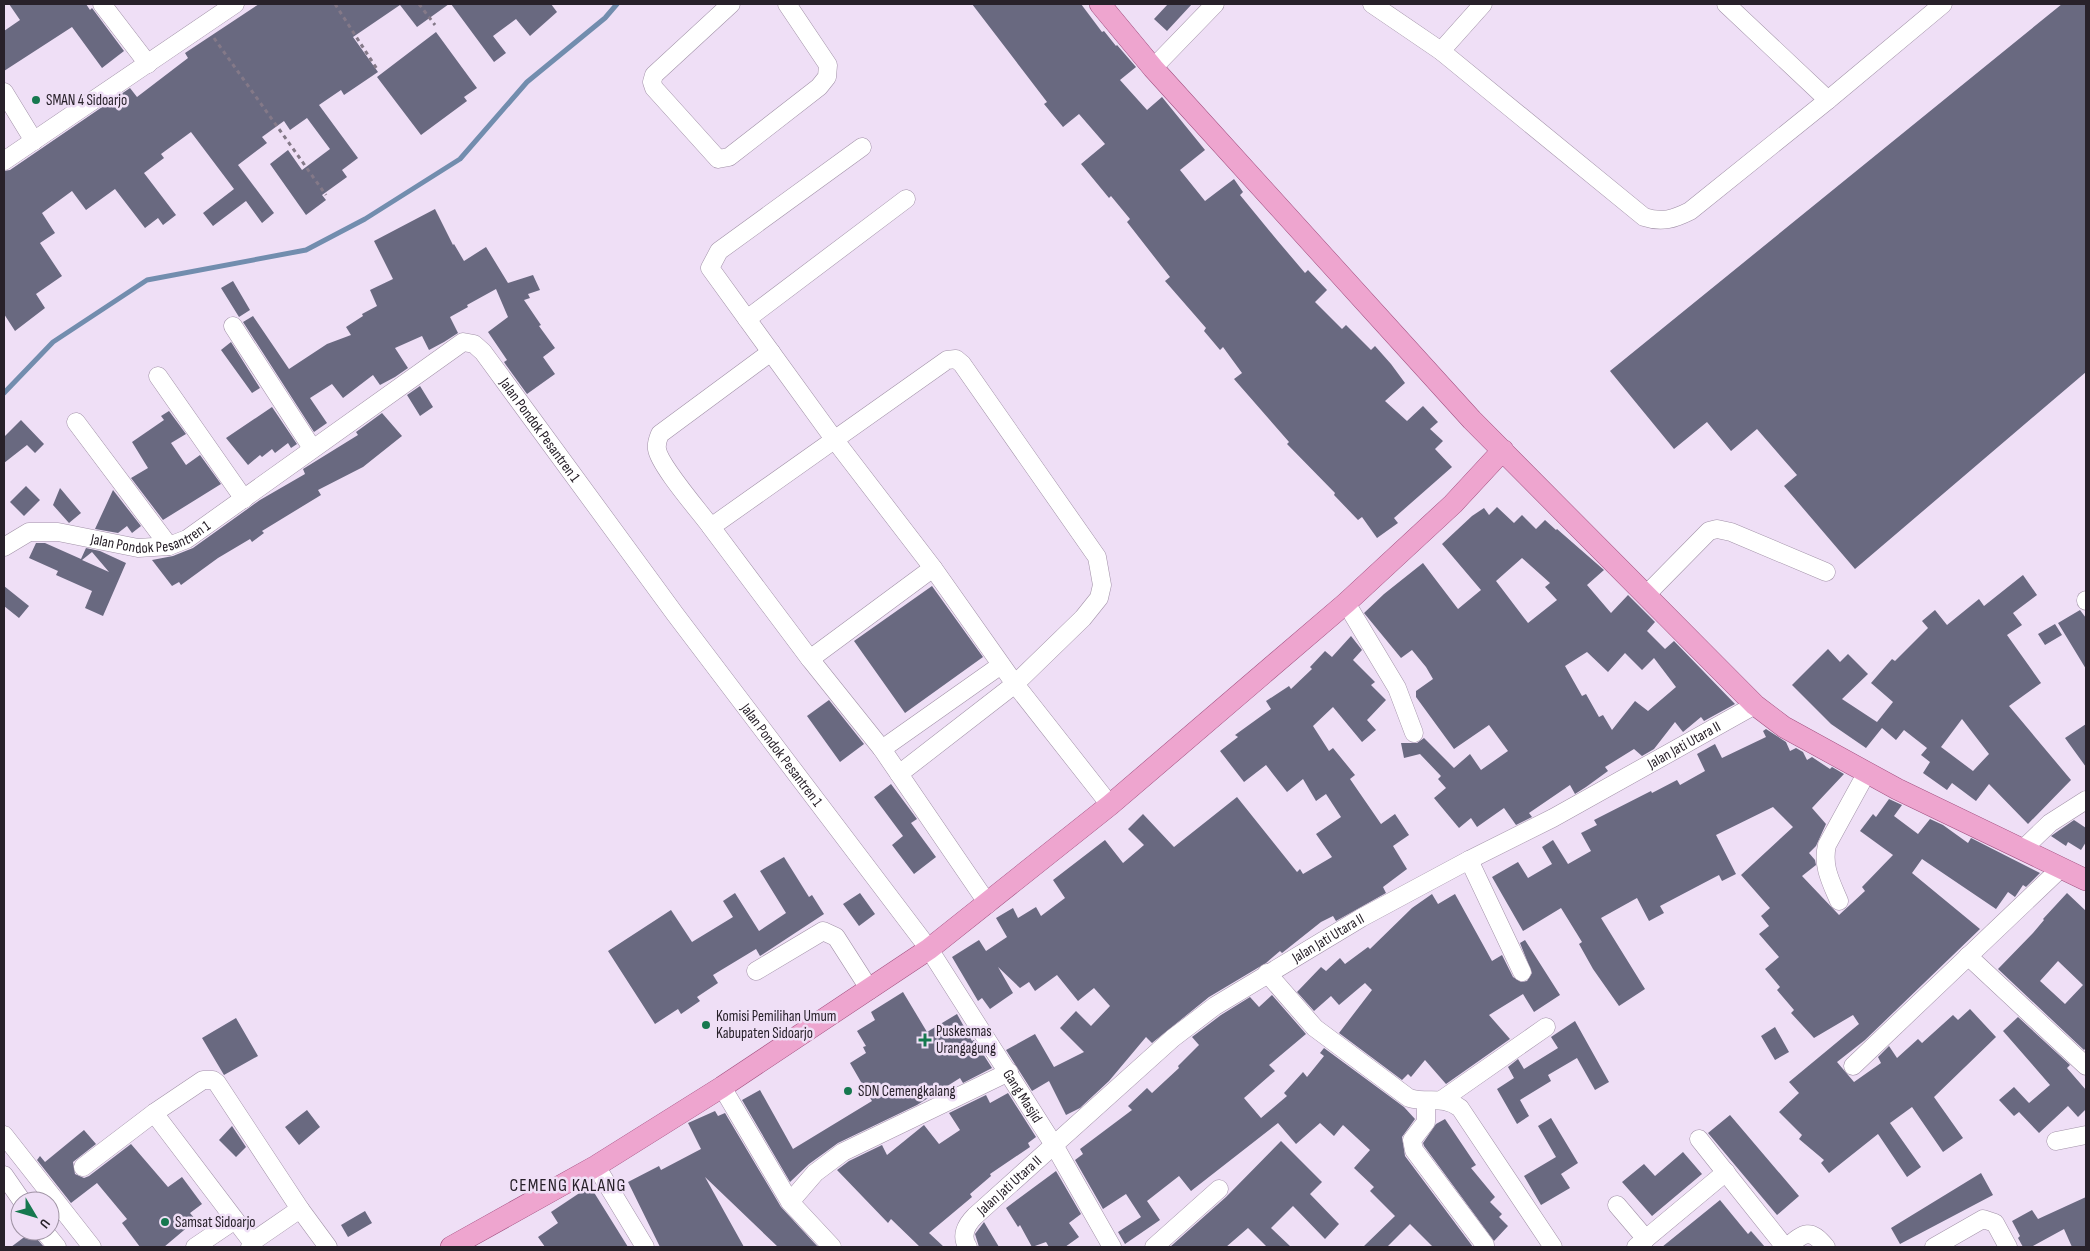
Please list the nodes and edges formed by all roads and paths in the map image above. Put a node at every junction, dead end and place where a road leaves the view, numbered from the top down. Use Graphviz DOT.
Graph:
graph roads {
  1 [pos="102,4"];
  2 [pos="235,4"];
  3 [pos="335,4"];
  4 [pos="419,4"];
  5 [pos="731,4"];
  6 [pos="787,4"];
  7 [pos="1100,4"];
  8 [pos="1216,4"];
  9 [pos="1372,4"];
  10 [pos="1483,4"];
  11 [pos="1726,4"];
  12 [pos="1935,6"];
  13 [pos="435,25"];
  14 [pos="205,26"];
  15 [pos="1441,51"];
  16 [pos="148,64"];
  17 [pos="1153,68"];
  18 [pos="377,69"];
  19 [pos="4,92"];
  20 [pos="1828,100"];
  21 [pos="34,141"];
  22 [pos="862,147"];
  23 [pos="4,161"];
  24 [pos="326,195"];
  25 [pos="906,199"];
  26 [pos="747,319"];
  27 [pos="233,326"];
  28 [pos="772,352"];
  29 [pos="158,376"];
  30 [pos="76,422"];
  31 [pos="834,439"];
  32 [pos="312,448"];
  33 [pos="1503,450"];
  34 [pos="244,499"];
  35 [pos="711,527"];
  36 [pos="169,546"];
  37 [pos="4,547"];
  38 [pos="933,568"];
  39 [pos="1826,572"];
  40 [pos="1646,595"];
  41 [pos="1346,603"];
  42 [pos="810,659"];
  43 [pos="1000,665"];
  44 [pos="1015,684"];
  45 [pos="1756,705"];
  46 [pos="1414,733"];
  47 [pos="882,749"];
  48 [pos="1866,772"];
  49 [pos="899,774"];
  50 [pos="2086,800"];
  51 [pos="1110,805"];
  52 [pos="2022,850"];
  53 [pos="1469,860"];
  54 [pos="2061,868"];
  55 [pos="2086,880"];
  56 [pos="1839,901"];
  57 [pos="988,904"];
  58 [pos="929,949"];
  59 [pos="1968,956"];
  60 [pos="756,971"];
  61 [pos="1522,972"];
  62 [pos="1267,974"];
  63 [pos="870,990"];
  64 [pos="1546,1027"];
  65 [pos="1853,1066"];
  66 [pos="2086,1066"];
  67 [pos="1009,1072"];
  68 [pos="722,1087"];
  69 [pos="1443,1099"];
  70 [pos="1426,1101"];
  71 [pos="154,1113"];
  72 [pos="4,1135"];
  73 [pos="2086,1135"];
  74 [pos="1699,1139"];
  75 [pos="2056,1141"];
  76 [pos="1054,1145"];
  77 [pos="596,1166"];
  78 [pos="83,1167"];
  79 [pos="1726,1172"];
  80 [pos="4,1175"];
  81 [pos="1219,1189"];
  82 [pos="15,1191"];
  83 [pos="790,1202"];
  84 [pos="1617,1205"];
  85 [pos="300,1209"];
  86 [pos="235,1220"];
  87 [pos="1641,1243"];
  88 [pos="251,1245"];
  89 [pos="1485,1245"];
  90 [pos="92,1247"];
  91 [pos="196,1247"];
  92 [pos="328,1247"];
  93 [pos="452,1247"];
  94 [pos="645,1247"];
  95 [pos="832,1247"];
  96 [pos="968,1247"];
  97 [pos="1112,1247"];
  98 [pos="1154,1247"];
  99 [pos="1554,1247"];
  100 [pos="1786,1247"];
  101 [pos="1826,1247"];
  102 [pos="1934,1247"];
  103 [pos="2008,1247"];
  1 -- 16 [label="street"];
  2 -- 14 [label="street"];
  3 -- 18 [label="path"];
  4 -- 13 [label="path"];
  5 -- 6 [label="street"];
  7 -- 17 [label="main road"];
  8 -- 17 [label="street"];
  9 -- 15 [label="street"];
  10 -- 15 [label="street"];
  11 -- 20 [label="street"];
  12 -- 20 [label="street"];
  14 -- 16 [label="street"];
  14 -- 24 [label="path"];
  15 -- 20 [label="street"];
  16 -- 21 [label="street"];
  17 -- 33 [label="main road"];
  19 -- 21 [label="street"];
  21 -- 23 [label="street"];
  22 -- 26 [label="street"];
  25 -- 26 [label="street"];
  26 -- 28 [label="street"];
  27 -- 32 [label="street"];
  28 -- 31 [label="street"];
  28 -- 35 [label="street"];
  29 -- 34 [label="street"];
  30 -- 36 [label="street"];
  31 -- 35 [label="street"];
  31 -- 38 [label="street"];
  31 -- 44 [label="street"];
  32 -- 34 [label="street, Jalan Pondok Pesantren 1"];
  32 -- 58 [label="street, Jalan Pondok Pesantren 1"];
  33 -- 40 [label="main road"];
  33 -- 41 [label="main road"];
  34 -- 36 [label="street, Jalan Pondok Pesantren 1"];
  35 -- 42 [label="street"];
  36 -- 37 [label="street, Jalan Pondok Pesantren 1"];
  38 -- 42 [label="street"];
  38 -- 43 [label="street"];
  39 -- 40 [label="street"];
  40 -- 45 [label="main road"];
  41 -- 46 [label="street"];
  41 -- 51 [label="main road"];
  42 -- 47 [label="street"];
  43 -- 44 [label="street"];
  43 -- 47 [label="street"];
  44 -- 49 [label="street"];
  44 -- 51 [label="street"];
  45 -- 48 [label="main road"];
  45 -- 53 [label="street, Jalan Jati Utara II"];
  47 -- 49 [label="street"];
  48 -- 52 [label="main road"];
  48 -- 56 [label="street"];
  49 -- 57 [label="street"];
  50 -- 52 [label="street"];
  51 -- 57 [label="main road"];
  52 -- 54 [label="main road"];
  53 -- 61 [label="street"];
  53 -- 62 [label="street, Jalan Jati Utara II"];
  54 -- 55 [label="main road"];
  54 -- 59 [label="street"];
  57 -- 58 [label="main road"];
  58 -- 63 [label="main road"];
  58 -- 67 [label="street, Gang Masjid"];
  59 -- 65 [label="street"];
  59 -- 66 [label="street"];
  60 -- 63 [label="street"];
  62 -- 70 [label="street"];
  62 -- 76 [label="street, Jalan Jati Utara II"];
  63 -- 68 [label="main road"];
  64 -- 69 [label="street"];
  67 -- 76 [label="street, Gang Masjid"];
  67 -- 83 [label="street"];
  68 -- 77 [label="main road"];
  68 -- 83 [label="street"];
  69 -- 70 [label="street"];
  69 -- 99 [label="street"];
  70 -- 89 [label="street"];
  71 -- 78 [label="street"];
  71 -- 85 [label="street"];
  71 -- 86 [label="street"];
  72 -- 90 [label="street"];
  73 -- 75 [label="street"];
  74 -- 79 [label="street"];
  76 -- 96 [label="street, Jalan Jati Utara II"];
  76 -- 97 [label="street, Gang Masjid"];
  77 -- 93 [label="main road"];
  77 -- 94 [label="street"];
  79 -- 87 [label="street"];
  79 -- 100 [label="street"];
  80 -- 82 [label="street"];
  81 -- 98 [label="street"];
  83 -- 95 [label="street"];
  84 -- 87 [label="street"];
  85 -- 88 [label="street"];
  85 -- 92 [label="street"];
  86 -- 88 [label="street"];
  86 -- 91 [label="street"];
  100 -- 101 [label="street"];
  102 -- 103 [label="street"];
}
